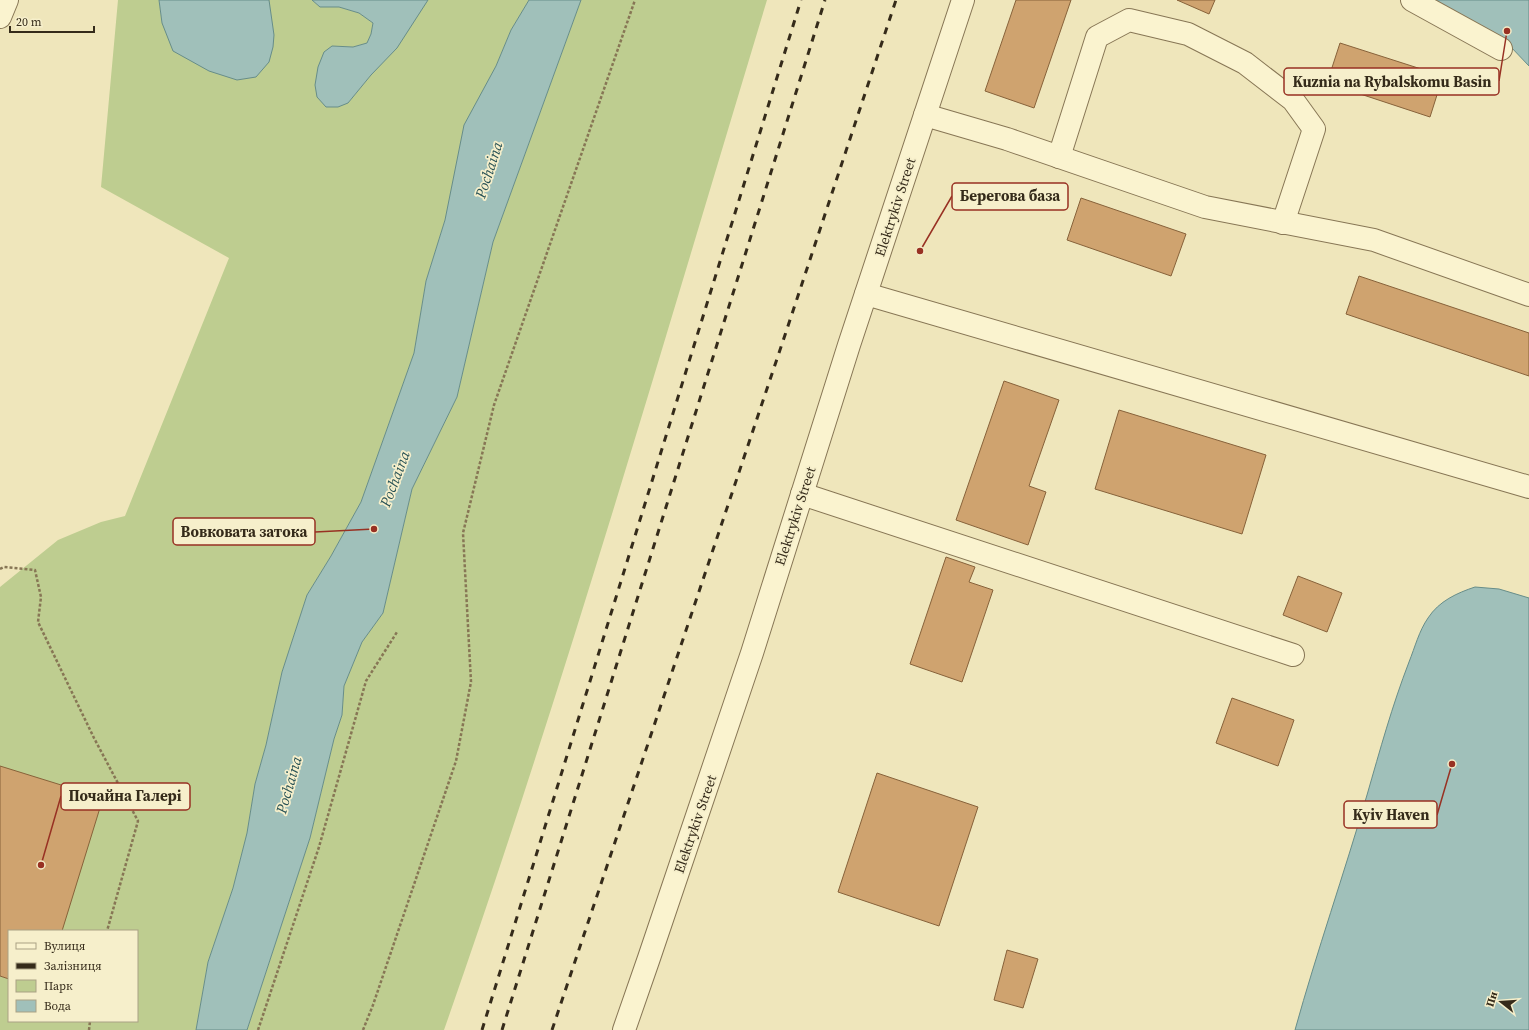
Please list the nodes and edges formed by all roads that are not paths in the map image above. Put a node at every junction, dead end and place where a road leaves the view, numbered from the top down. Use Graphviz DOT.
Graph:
graph roads {
  1 [pos="7,0"];
  2 [pos="963,0"];
  3 [pos="1412,0"];
  4 [pos="0,17"];
  5 [pos="1501,50"];
  6 [pos="925,115"];
  7 [pos="1059,157"];
  8 [pos="1283,223"];
  9 [pos="866,294"];
  10 [pos="1529,295"];
  11 [pos="1529,487"];
  12 [pos="802,494"];
  13 [pos="1293,655"];
  14 [pos="624,1030"];
  1 -- 4 [label="street"];
  2 -- 6 [label="street, Elektrykiv Street"];
  3 -- 5 [label="street"];
  6 -- 7 [label="street"];
  6 -- 9 [label="street, Elektrykiv Street"];
  7 -- 8 [label="street"];
  7 -- 8 [label="street"];
  8 -- 10 [label="street"];
  9 -- 11 [label="street"];
  9 -- 12 [label="street, Elektrykiv Street"];
  12 -- 13 [label="street"];
  12 -- 14 [label="street, Elektrykiv Street"];
}
